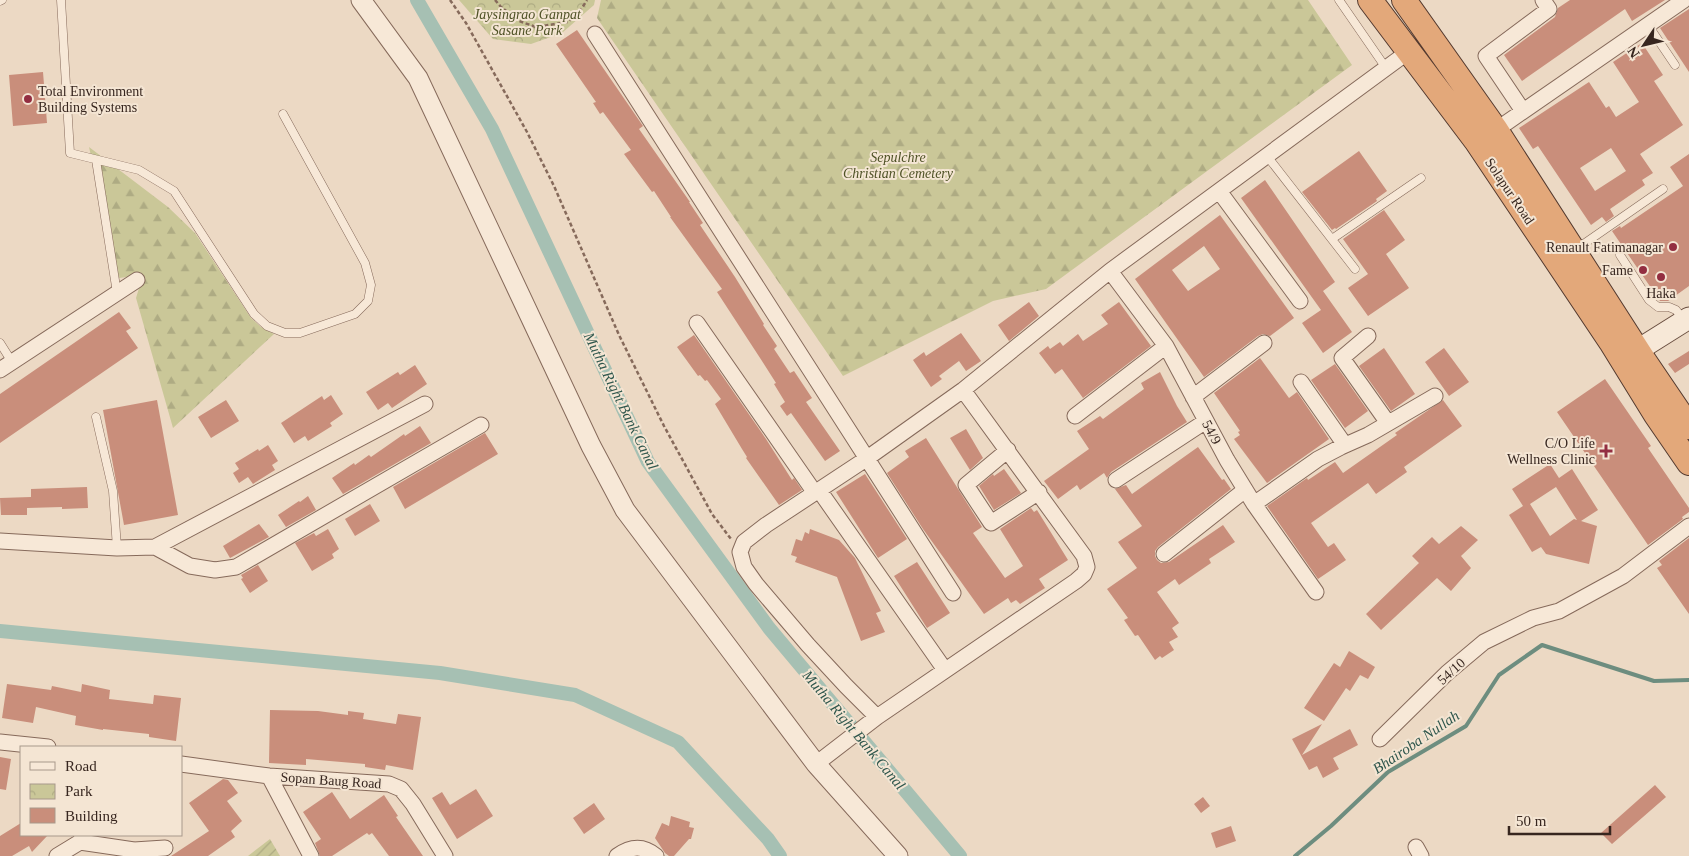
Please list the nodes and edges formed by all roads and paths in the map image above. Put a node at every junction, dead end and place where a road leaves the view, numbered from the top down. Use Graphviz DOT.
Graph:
graph roads {
  1 [pos="61,0"];
  2 [pos="361,0"];
  3 [pos="450,0"];
  4 [pos="495,0"];
  5 [pos="587,0"];
  6 [pos="1339,0"];
  7 [pos="1370,0"];
  8 [pos="1404,0"];
  9 [pos="1543,0"];
  10 [pos="1680,1"];
  11 [pos="1648,25"];
  12 [pos="595,34"];
  13 [pos="1408,52"];
  14 [pos="1675,65"];
  15 [pos="1386,68"];
  16 [pos="1523,111"];
  17 [pos="282,114"];
  18 [pos="1496,130"];
  19 [pos="1267,156"];
  20 [pos="96,160"];
  21 [pos="1421,178"];
  22 [pos="1663,189"];
  23 [pos="1219,191"];
  24 [pos="1332,239"];
  25 [pos="1574,251"];
  26 [pos="1620,256"];
  27 [pos="1355,269"];
  28 [pos="1110,272"];
  29 [pos="137,280"];
  30 [pos="117,293"];
  31 [pos="1300,301"];
  32 [pos="697,323"];
  33 [pos="1688,324"];
  34 [pos="1368,336"];
  35 [pos="0,343"];
  36 [pos="1264,343"];
  37 [pos="1166,346"];
  38 [pos="1641,356"];
  39 [pos="6,366"];
  40 [pos="1301,382"];
  41 [pos="963,390"];
  42 [pos="1435,396"];
  43 [pos="1193,397"];
  44 [pos="425,404"];
  45 [pos="1075,416"];
  46 [pos="96,417"];
  47 [pos="1206,421"];
  48 [pos="1388,423"];
  49 [pos="481,425"];
  50 [pos="1689,427"];
  51 [pos="1345,445"];
  52 [pos="1008,450"];
  53 [pos="866,459"];
  54 [pos="1689,463"];
  55 [pos="1116,480"];
  56 [pos="1245,490"];
  57 [pos="817,491"];
  58 [pos="1038,492"];
  59 [pos="1254,504"];
  60 [pos="1689,526"];
  61 [pos="0,541"];
  62 [pos="155,547"];
  63 [pos="117,548"];
  64 [pos="740,552"];
  65 [pos="1164,554"];
  66 [pos="1316,592"];
  67 [pos="953,593"];
  68 [pos="945,670"];
  69 [pos="873,721"];
  70 [pos="1380,739"];
  71 [pos="0,742"];
  72 [pos="38,746"];
  73 [pos="823,759"];
  74 [pos="182,764"];
  75 [pos="269,776"];
  76 [pos="81,838"];
  77 [pos="165,848"];
  78 [pos="117,852"];
  79 [pos="57,856"];
  80 [pos="312,856"];
  81 [pos="445,856"];
  82 [pos="617,856"];
  83 [pos="656,856"];
  84 [pos="898,856"];
  1 -- 20 [label="lane"];
  2 -- 73 [label="street"];
  3 -- 64 [label="path"];
  4 -- 5 [label="path"];
  6 -- 15 [label="lane"];
  7 -- 13 [label="highway, Solapur Road"];
  8 -- 18 [label="highway, Solapur Road"];
  9 -- 16 [label="street"];
  10 -- 11 [label="street"];
  11 -- 14 [label="lane"];
  11 -- 16 [label="street"];
  12 -- 53 [label="street"];
  13 -- 15 [label="street"];
  13 -- 54 [label="highway, Solapur Road"];
  15 -- 19 [label="street"];
  16 -- 18 [label="street"];
  17 -- 20 [label="lane"];
  18 -- 25 [label="highway, Solapur Road"];
  19 -- 23 [label="street"];
  19 -- 24 [label="lane"];
  20 -- 30 [label="lane"];
  21 -- 24 [label="lane"];
  22 -- 25 [label="lane"];
  23 -- 28 [label="street"];
  23 -- 31 [label="street"];
  24 -- 27 [label="lane"];
  25 -- 38 [label="highway, Solapur Road"];
  26 -- 33 [label="lane"];
  28 -- 37 [label="street, 54/9"];
  28 -- 41 [label="street"];
  29 -- 30 [label="street"];
  30 -- 39 [label="street"];
  32 -- 57 [label="street"];
  33 -- 38 [label="main road"];
  34 -- 48 [label="street"];
  35 -- 39 [label="lane"];
  36 -- 43 [label="street"];
  37 -- 43 [label="street, 54/9"];
  37 -- 45 [label="street"];
  38 -- 50 [label="highway, Solapur Road"];
  40 -- 51 [label="street"];
  41 -- 52 [label="street"];
  41 -- 53 [label="street"];
  42 -- 48 [label="street"];
  43 -- 47 [label="street, 54/9"];
  44 -- 62 [label="street"];
  46 -- 63 [label="lane"];
  47 -- 55 [label="street"];
  47 -- 56 [label="street, 54/9"];
  48 -- 51 [label="street"];
  49 -- 62 [label="street"];
  51 -- 59 [label="street"];
  52 -- 58 [label="street"];
  52 -- 58 [label="street"];
  53 -- 57 [label="street"];
  53 -- 67 [label="street"];
  56 -- 59 [label="street, 54/9"];
  56 -- 65 [label="street"];
  57 -- 64 [label="street"];
  57 -- 68 [label="street"];
  58 -- 68 [label="street"];
  59 -- 66 [label="street, 54/9"];
  60 -- 70 [label="street, 54/10"];
  61 -- 63 [label="street"];
  62 -- 63 [label="street"];
  64 -- 69 [label="street"];
  68 -- 69 [label="street"];
  69 -- 73 [label="street"];
  71 -- 72 [label="street"];
  73 -- 84 [label="street"];
  74 -- 75 [label="street, Sopan Baug Road"];
  75 -- 80 [label="street"];
  75 -- 81 [label="street, Sopan Baug Road"];
  76 -- 78 [label="street"];
  76 -- 79 [label="street"];
  77 -- 78 [label="street"];
  82 -- 83 [label="street"];
}
